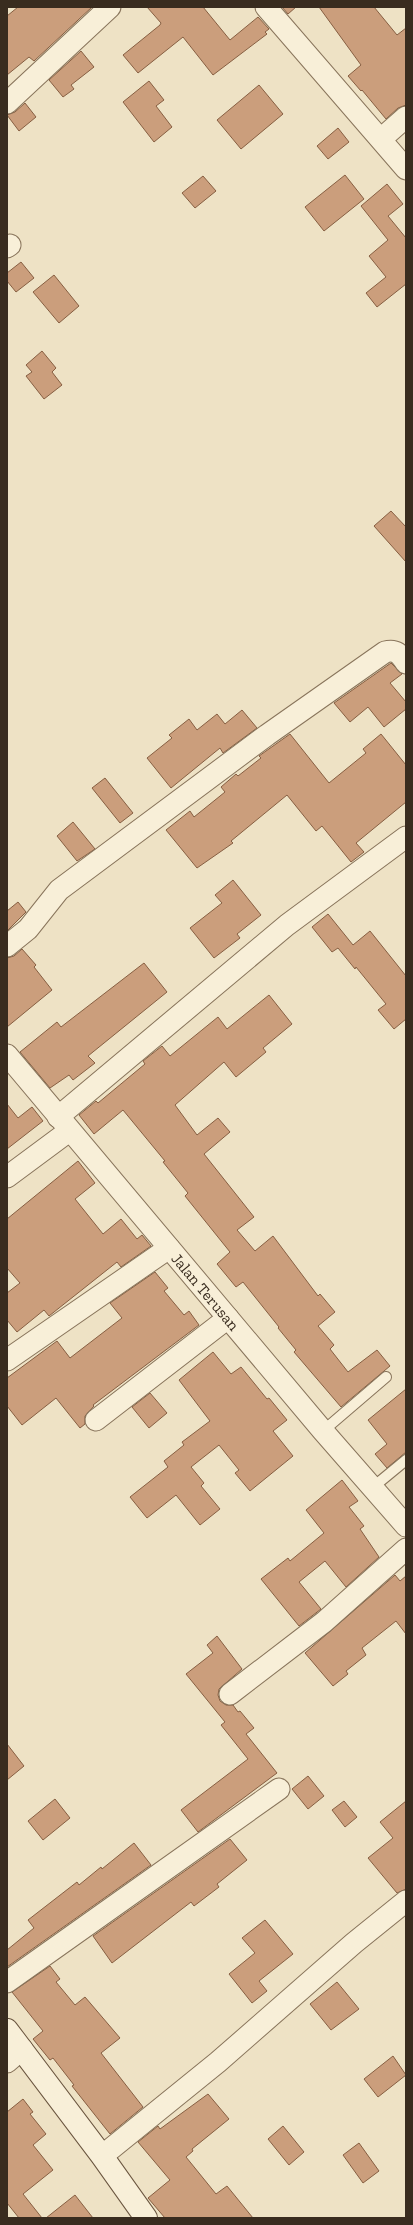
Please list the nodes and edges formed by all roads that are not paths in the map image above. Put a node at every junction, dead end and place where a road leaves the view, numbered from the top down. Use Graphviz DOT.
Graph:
graph roads {
  1 [pos="110,7"];
  2 [pos="266,7"];
  3 [pos="7,103"];
  4 [pos="406,117"];
  5 [pos="380,139"];
  6 [pos="406,169"];
  7 [pos="406,662"];
  8 [pos="406,837"];
  9 [pos="7,946"];
  10 [pos="7,1055"];
  11 [pos="64,1124"];
  12 [pos="7,1177"];
  13 [pos="169,1248"];
  14 [pos="228,1318"];
  15 [pos="7,1360"];
  16 [pos="386,1377"];
  17 [pos="96,1420"];
  18 [pos="323,1431"];
  19 [pos="406,1460"];
  20 [pos="372,1488"];
  21 [pos="406,1526"];
  22 [pos="406,1549"];
  23 [pos="230,1694"];
  24 [pos="279,1789"];
  25 [pos="406,1901"];
  26 [pos="7,1982"];
  27 [pos="7,2030"];
  28 [pos="14,2056"];
  29 [pos="102,2156"];
  30 [pos="146,2218"];
  1 -- 3 [label="street"];
  2 -- 5 [label="street"];
  4 -- 5 [label="street"];
  5 -- 6 [label="street"];
  7 -- 9 [label="street"];
  8 -- 11 [label="street"];
  10 -- 11 [label="street, Jalan Terusan"];
  11 -- 12 [label="street"];
  11 -- 13 [label="street, Jalan Terusan"];
  13 -- 14 [label="street, Jalan Terusan"];
  13 -- 15 [label="street"];
  14 -- 17 [label="street"];
  14 -- 18 [label="street, Jalan Terusan"];
  16 -- 18 [label="lane"];
  18 -- 20 [label="street, Jalan Terusan"];
  19 -- 20 [label="lane"];
  20 -- 21 [label="street, Jalan Terusan"];
  22 -- 23 [label="street"];
  24 -- 26 [label="street"];
  25 -- 29 [label="street"];
  27 -- 28 [label="street"];
  28 -- 29 [label="street"];
  29 -- 30 [label="street"];
}
